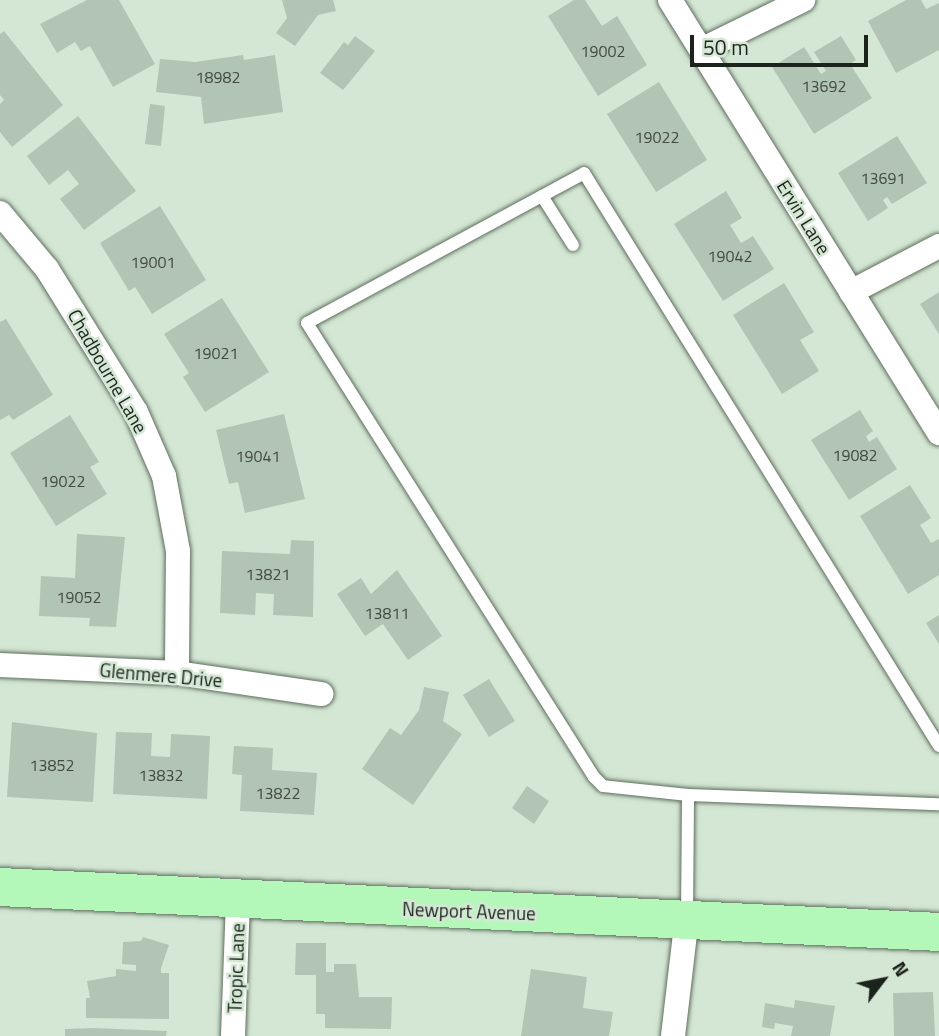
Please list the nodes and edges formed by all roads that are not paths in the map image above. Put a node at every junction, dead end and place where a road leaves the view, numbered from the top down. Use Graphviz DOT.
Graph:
graph roads {
  1 [pos="670,0"];
  2 [pos="803,0"];
  3 [pos="701,50"];
  4 [pos="542,196"];
  5 [pos="0,213"];
  6 [pos="573,245"];
  7 [pos="939,246"];
  8 [pos="850,292"];
  9 [pos="939,433"];
  10 [pos="0,665"];
  11 [pos="177,673"];
  12 [pos="321,694"];
  13 [pos="939,746"];
  14 [pos="688,795"];
  15 [pos="939,804"];
  16 [pos="0,887"];
  17 [pos="238,901"];
  18 [pos="687,917"];
  19 [pos="939,932"];
  20 [pos="233,1036"];
  21 [pos="673,1036"];
  1 -- 3 [label="street, Ervin Lane"];
  2 -- 3 [label="street"];
  3 -- 8 [label="street, Ervin Lane"];
  4 -- 6 [label="lane"];
  4 -- 13 [label="lane"];
  4 -- 14 [label="lane"];
  5 -- 11 [label="street, Chadbourne Lane"];
  7 -- 8 [label="street"];
  8 -- 9 [label="street, Ervin Lane"];
  10 -- 11 [label="street, Glenmere Drive"];
  11 -- 12 [label="street, Glenmere Drive"];
  14 -- 15 [label="lane"];
  14 -- 18 [label="lane"];
  16 -- 17 [label="main road, Newport Avenue"];
  17 -- 18 [label="main road, Newport Avenue"];
  17 -- 20 [label="street, Tropic Lane"];
  18 -- 19 [label="main road, Newport Avenue"];
  18 -- 21 [label="street"];
}
